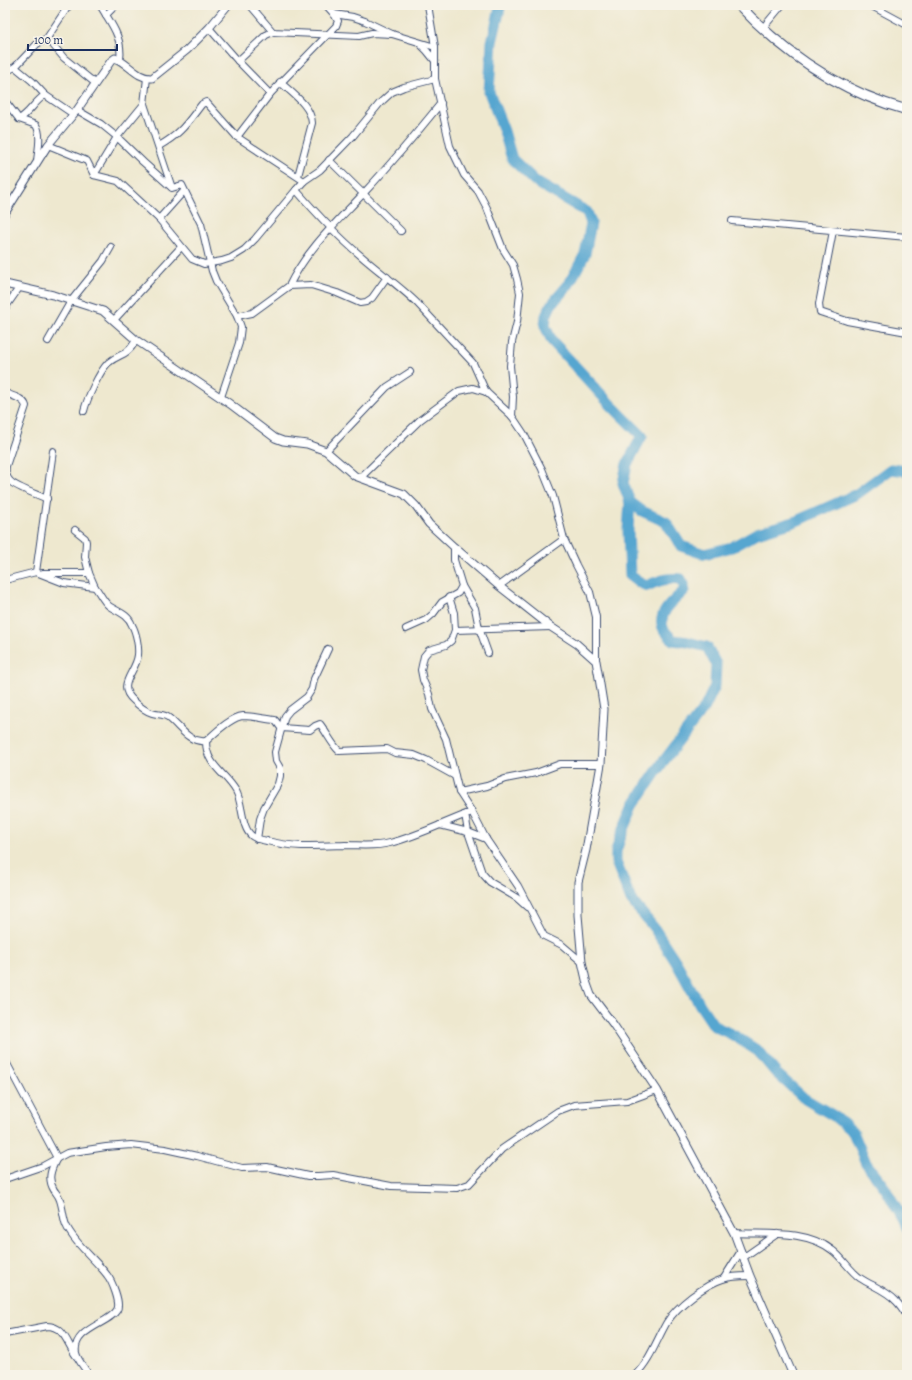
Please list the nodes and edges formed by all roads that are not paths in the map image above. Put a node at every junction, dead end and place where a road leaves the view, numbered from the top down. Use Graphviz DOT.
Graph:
graph roads {
  1 [pos="69,5"];
  2 [pos="100,5"];
  3 [pos="116,5"];
  4 [pos="228,5"];
  5 [pos="250,5"];
  6 [pos="326,5"];
  7 [pos="428,5"];
  8 [pos="739,5"];
  9 [pos="782,5"];
  10 [pos="870,5"];
  11 [pos="334,14"];
  12 [pos="106,15"];
  13 [pos="907,25"];
  14 [pos="209,28"];
  15 [pos="762,29"];
  16 [pos="273,32"];
  17 [pos="326,34"];
  18 [pos="392,34"];
  19 [pos="47,38"];
  20 [pos="418,42"];
  21 [pos="436,47"];
  22 [pos="120,60"];
  23 [pos="238,61"];
  24 [pos="434,62"];
  25 [pos="15,67"];
  26 [pos="5,72"];
  27 [pos="147,78"];
  28 [pos="435,79"];
  29 [pos="280,82"];
  30 [pos="95,83"];
  31 [pos="270,94"];
  32 [pos="45,95"];
  33 [pos="5,101"];
  34 [pos="441,103"];
  35 [pos="144,104"];
  36 [pos="907,110"];
  37 [pos="75,112"];
  38 [pos="19,119"];
  39 [pos="117,137"];
  40 [pos="237,137"];
  41 [pos="48,145"];
  42 [pos="159,146"];
  43 [pos="329,160"];
  44 [pos="37,163"];
  45 [pos="94,175"];
  46 [pos="298,176"];
  47 [pos="304,181"];
  48 [pos="172,188"];
  49 [pos="296,190"];
  50 [pos="184,191"];
  51 [pos="363,194"];
  52 [pos="5,213"];
  53 [pos="159,219"];
  54 [pos="732,221"];
  55 [pos="330,228"];
  56 [pos="401,231"];
  57 [pos="833,231"];
  58 [pos="907,238"];
  59 [pos="111,247"];
  60 [pos="181,247"];
  61 [pos="210,263"];
  62 [pos="387,277"];
  63 [pos="5,284"];
  64 [pos="289,286"];
  65 [pos="19,288"];
  66 [pos="70,301"];
  67 [pos="5,308"];
  68 [pos="237,316"];
  69 [pos="114,320"];
  70 [pos="907,332"];
  71 [pos="136,340"];
  72 [pos="48,341"];
  73 [pos="410,372"];
  74 [pos="486,392"];
  75 [pos="5,393"];
  76 [pos="220,397"];
  77 [pos="84,410"];
  78 [pos="512,416"];
  79 [pos="54,451"];
  80 [pos="326,451"];
  81 [pos="360,478"];
  82 [pos="47,499"];
  83 [pos="75,530"];
  84 [pos="564,539"];
  85 [pos="454,548"];
  86 [pos="38,572"];
  87 [pos="89,573"];
  88 [pos="5,580"];
  89 [pos="462,586"];
  90 [pos="499,586"];
  91 [pos="95,587"];
  92 [pos="449,597"];
  93 [pos="551,627"];
  94 [pos="480,628"];
  95 [pos="406,629"];
  96 [pos="455,630"];
  97 [pos="328,649"];
  98 [pos="488,653"];
  99 [pos="596,661"];
  100 [pos="282,728"];
  101 [pos="206,741"];
  102 [pos="601,764"];
  103 [pos="455,776"];
  104 [pos="459,792"];
  105 [pos="472,812"];
  106 [pos="465,814"];
  107 [pos="440,825"];
  108 [pos="468,832"];
  109 [pos="257,839"];
  110 [pos="486,839"];
  111 [pos="529,909"];
  112 [pos="582,962"];
  113 [pos="5,1060"];
  114 [pos="657,1090"];
  115 [pos="57,1158"];
  116 [pos="5,1180"];
  117 [pos="734,1233"];
  118 [pos="777,1234"];
  119 [pos="743,1254"];
  120 [pos="750,1276"];
  121 [pos="724,1278"];
  122 [pos="907,1316"];
  123 [pos="5,1334"];
  124 [pos="78,1358"];
  125 [pos="89,1375"];
  126 [pos="635,1375"];
  127 [pos="793,1375"];
  1 -- 19 [label="street"];
  2 -- 12 [label="street"];
  3 -- 12 [label="street"];
  4 -- 14 [label="street"];
  5 -- 16 [label="street"];
  6 -- 11 [label="street"];
  7 -- 21 [label="street"];
  8 -- 15 [label="main road"];
  9 -- 15 [label="street"];
  10 -- 13 [label="street"];
  11 -- 17 [label="street"];
  11 -- 18 [label="street"];
  12 -- 22 [label="street"];
  14 -- 23 [label="street"];
  14 -- 27 [label="street"];
  15 -- 36 [label="main road"];
  16 -- 17 [label="street"];
  16 -- 23 [label="street"];
  17 -- 18 [label="street"];
  17 -- 29 [label="street"];
  18 -- 20 [label="street"];
  19 -- 25 [label="street"];
  19 -- 30 [label="street"];
  20 -- 21 [label="street"];
  20 -- 24 [label="street"];
  21 -- 24 [label="street"];
  22 -- 27 [label="street"];
  22 -- 30 [label="street"];
  23 -- 31 [label="street"];
  24 -- 28 [label="street"];
  25 -- 26 [label="street"];
  25 -- 32 [label="street"];
  27 -- 35 [label="street"];
  28 -- 34 [label="street"];
  28 -- 43 [label="street"];
  29 -- 31 [label="street"];
  29 -- 46 [label="street"];
  30 -- 37 [label="street"];
  31 -- 40 [label="street"];
  32 -- 37 [label="street"];
  32 -- 38 [label="street"];
  33 -- 38 [label="street"];
  34 -- 51 [label="street"];
  34 -- 78 [label="street"];
  35 -- 39 [label="street"];
  35 -- 42 [label="street"];
  37 -- 39 [label="street"];
  37 -- 41 [label="street"];
  38 -- 44 [label="street"];
  39 -- 45 [label="street"];
  39 -- 48 [label="street"];
  40 -- 42 [label="street"];
  40 -- 46 [label="street"];
  41 -- 44 [label="street"];
  41 -- 45 [label="street"];
  42 -- 48 [label="street"];
  43 -- 47 [label="street"];
  43 -- 51 [label="street"];
  44 -- 52 [label="street"];
  45 -- 53 [label="street"];
  46 -- 47 [label="street"];
  47 -- 49 [label="street"];
  48 -- 50 [label="street"];
  49 -- 55 [label="street"];
  49 -- 61 [label="street"];
  50 -- 53 [label="street"];
  50 -- 61 [label="street"];
  51 -- 55 [label="street"];
  51 -- 56 [label="street"];
  53 -- 60 [label="street"];
  54 -- 57 [label="street"];
  55 -- 62 [label="street"];
  55 -- 64 [label="street"];
  57 -- 58 [label="street"];
  57 -- 70 [label="street"];
  59 -- 66 [label="street"];
  60 -- 61 [label="street"];
  60 -- 69 [label="street"];
  61 -- 68 [label="street"];
  62 -- 64 [label="street"];
  62 -- 74 [label="street"];
  63 -- 65 [label="street"];
  64 -- 68 [label="street"];
  65 -- 66 [label="street"];
  65 -- 67 [label="street"];
  66 -- 69 [label="street"];
  66 -- 72 [label="street"];
  68 -- 76 [label="street"];
  69 -- 71 [label="street"];
  71 -- 76 [label="street"];
  71 -- 77 [label="street"];
  73 -- 80 [label="street"];
  74 -- 78 [label="street"];
  74 -- 81 [label="street"];
  75 -- 82 [label="street"];
  76 -- 80 [label="street"];
  78 -- 84 [label="street"];
  79 -- 82 [label="street"];
  80 -- 81 [label="street"];
  81 -- 85 [label="street"];
  82 -- 86 [label="street"];
  83 -- 87 [label="street"];
  84 -- 90 [label="street"];
  84 -- 99 [label="street"];
  85 -- 89 [label="street"];
  85 -- 90 [label="street"];
  86 -- 87 [label="street"];
  86 -- 88 [label="street"];
  86 -- 91 [label="street"];
  87 -- 91 [label="street"];
  89 -- 92 [label="street"];
  89 -- 94 [label="street"];
  90 -- 93 [label="street"];
  91 -- 101 [label="street"];
  92 -- 95 [label="street"];
  92 -- 96 [label="street"];
  93 -- 94 [label="street"];
  93 -- 99 [label="street"];
  94 -- 96 [label="street"];
  94 -- 98 [label="street"];
  96 -- 103 [label="street"];
  97 -- 100 [label="street"];
  99 -- 102 [label="street"];
  100 -- 101 [label="street"];
  100 -- 103 [label="street"];
  100 -- 109 [label="street"];
  101 -- 109 [label="street"];
  102 -- 104 [label="street"];
  102 -- 112 [label="street"];
  103 -- 104 [label="street"];
  104 -- 105 [label="street"];
  105 -- 106 [label="street"];
  105 -- 110 [label="street"];
  106 -- 107 [label="street"];
  106 -- 108 [label="street"];
  107 -- 108 [label="street"];
  107 -- 109 [label="street"];
  108 -- 110 [label="street"];
  108 -- 111 [label="street"];
  110 -- 111 [label="street"];
  111 -- 112 [label="street"];
  112 -- 114 [label="street"];
  113 -- 115 [label="street"];
  114 -- 115 [label="street"];
  114 -- 117 [label="street"];
  115 -- 116 [label="street"];
  115 -- 124 [label="street"];
  117 -- 118 [label="street"];
  117 -- 119 [label="street"];
  118 -- 119 [label="street"];
  118 -- 122 [label="street"];
  119 -- 120 [label="street"];
  119 -- 121 [label="street"];
  120 -- 121 [label="street"];
  120 -- 127 [label="street"];
  121 -- 126 [label="street"];
  123 -- 124 [label="street"];
  124 -- 125 [label="street"];
}
